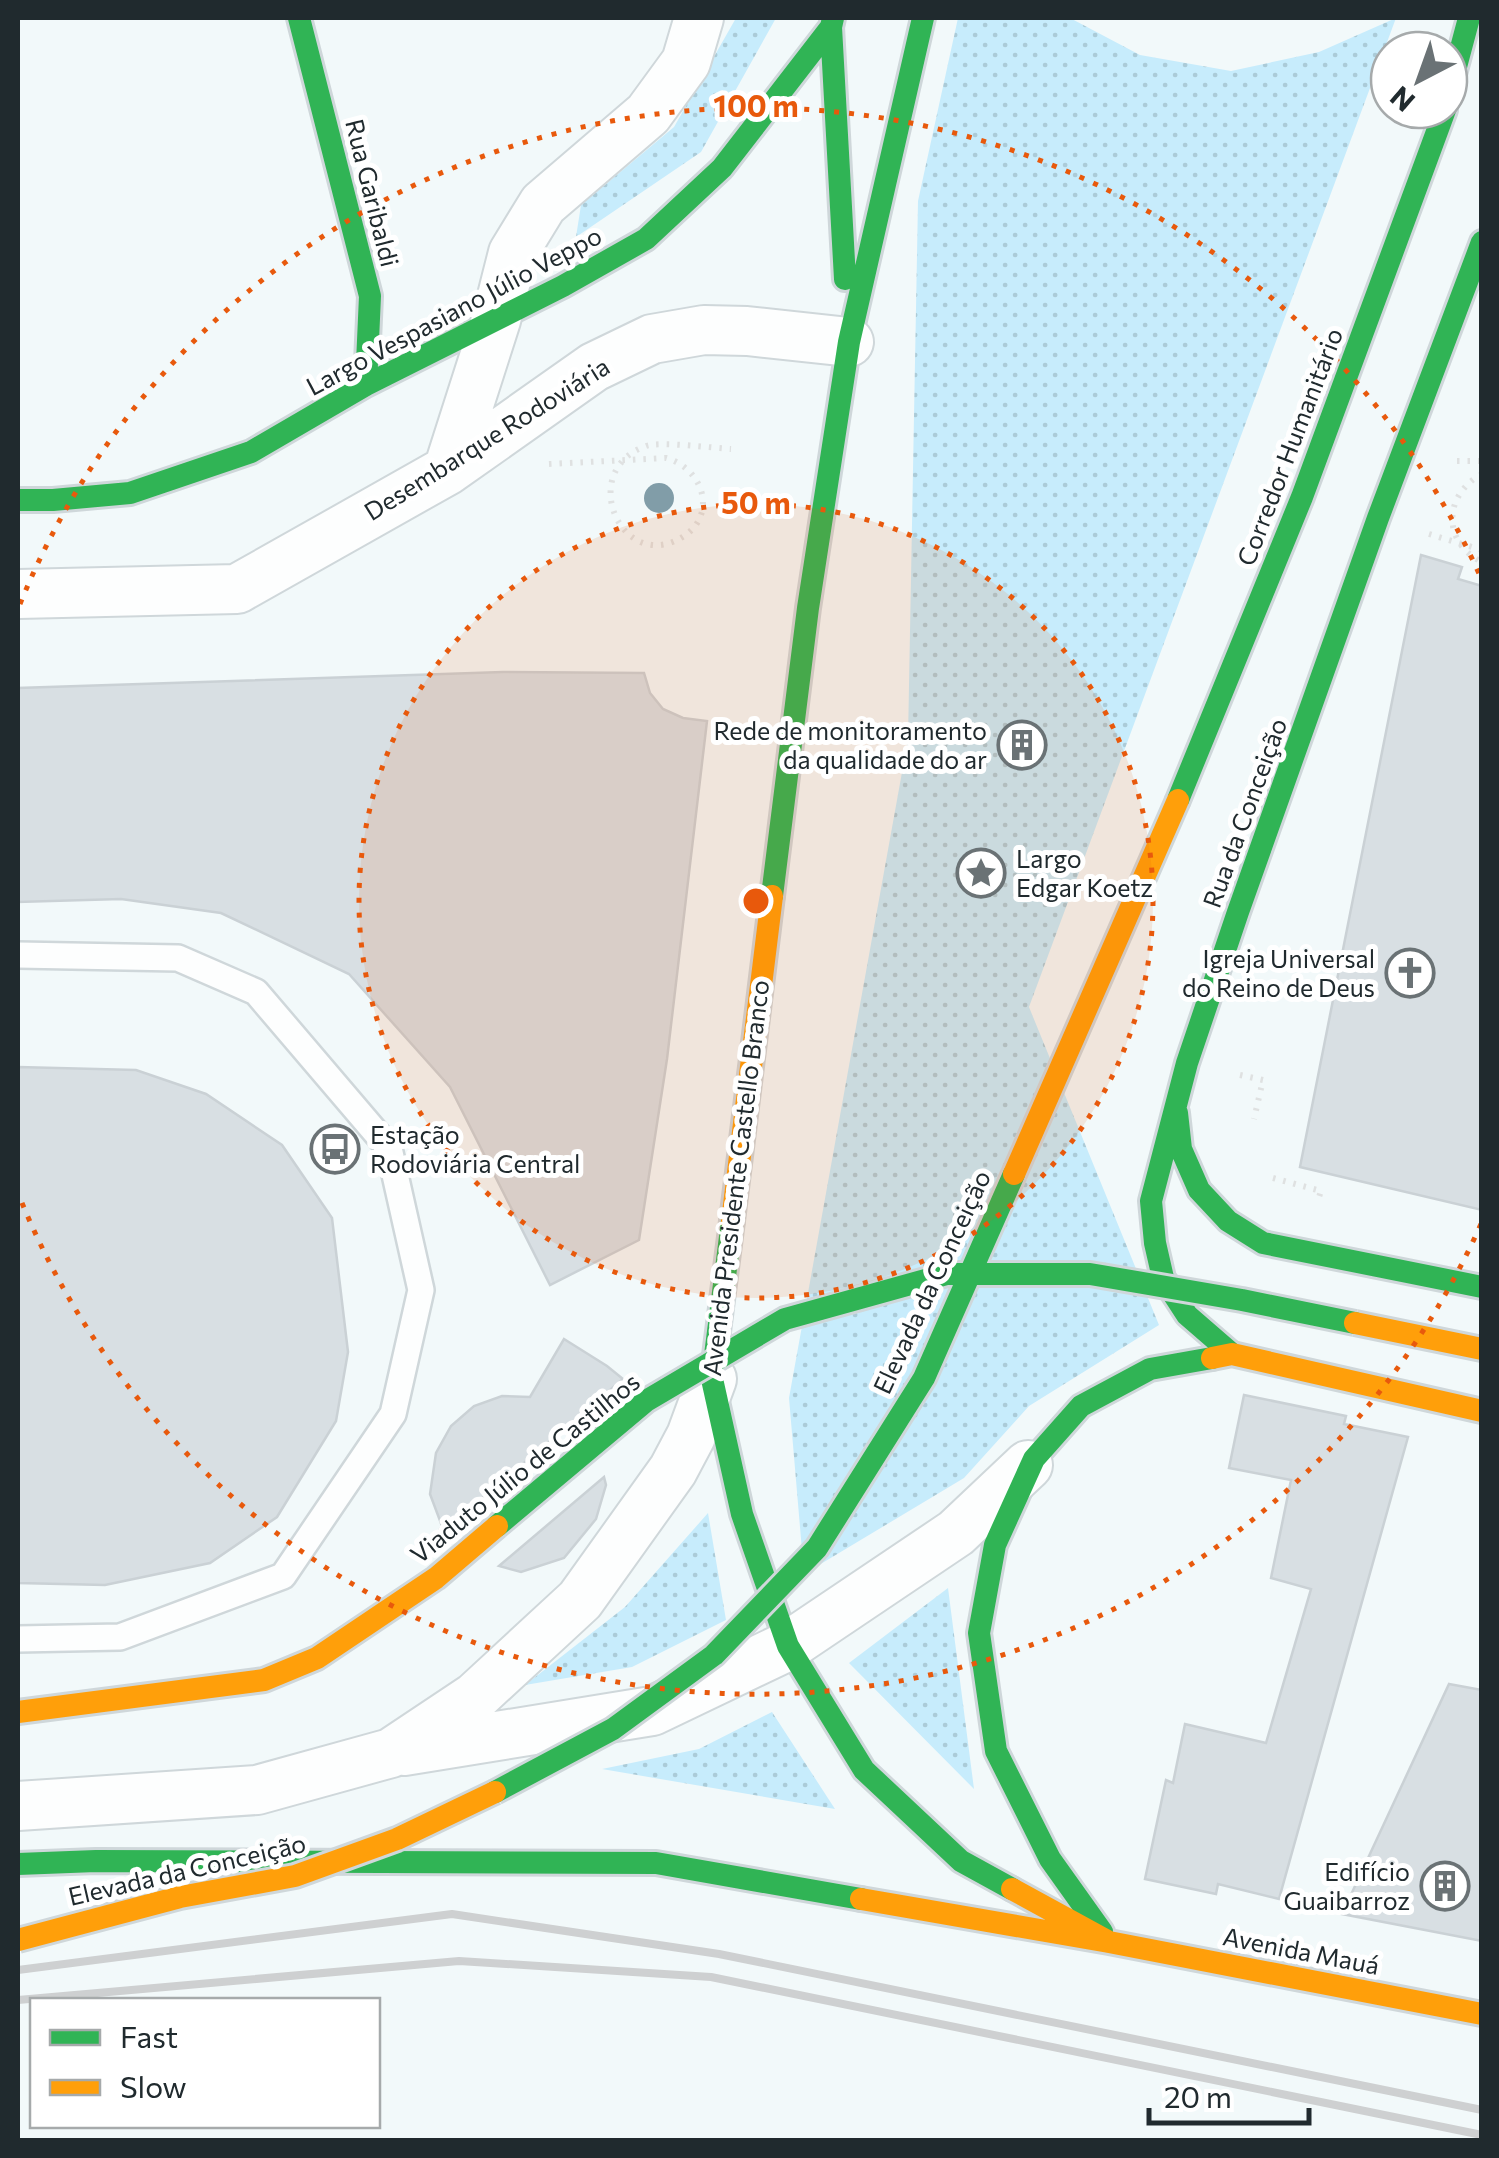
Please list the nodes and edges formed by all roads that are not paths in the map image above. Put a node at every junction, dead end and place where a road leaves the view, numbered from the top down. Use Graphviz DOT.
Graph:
graph roads {
  1 [pos="299,18"];
  2 [pos="698,18"];
  3 [pos="923,18"];
  4 [pos="832,22"];
  5 [pos="1438,130"];
  6 [pos="1482,242"];
  7 [pos="496,320"];
  8 [pos="849,342"];
  9 [pos="366,385"];
  10 [pos="448,470"];
  11 [pos="18,500"];
  12 [pos="18,594"];
  13 [pos="1178,800"];
  14 [pos="23,954"];
  15 [pos="1176,1105"];
  16 [pos="1482,1288"];
  17 [pos="1482,1349"];
  18 [pos="1232,1354"];
  19 [pos="712,1379"];
  20 [pos="1482,1410"];
  21 [pos="1034,1460"];
  22 [pos="18,1639"];
  23 [pos="788,1646"];
  24 [pos="18,1712"];
  25 [pos="391,1753"];
  26 [pos="18,1806"];
  27 [pos="18,1864"];
  28 [pos="18,1940"];
  29 [pos="1110,1942"];
  30 [pos="1482,2014"];
  1 -- 9 [label="main road, Rua Garibaldi"];
  2 -- 7 [label="street"];
  3 -- 8 [label="main road, Avenida Presidente Castello Branco"];
  4 -- 7 [label="main road, Largo Vespasiano Júlio Veppo"];
  4 -- 8 [label="main road, Avenida Presidente Castello Branco"];
  5 -- 13 [label="main road, Corredor Humanitário"];
  6 -- 15 [label="main road, Rua da Conceição"];
  7 -- 9 [label="main road, Largo Vespasiano Júlio Veppo"];
  7 -- 10 [label="street"];
  8 -- 10 [label="street, Desembarque Rodoviária"];
  8 -- 19 [label="main road, Avenida Presidente Castello Branco"];
  9 -- 11 [label="main road, Largo Vespasiano Júlio Veppo"];
  10 -- 12 [label="street, Desembarque Rodoviária"];
  13 -- 28 [label="main road, Elevada da Conceição, bridge"];
  14 -- 22 [label="lane"];
  15 -- 16 [label="main road"];
  15 -- 18 [label="main road, Rua da Conceição"];
  17 -- 24 [label="main road, Viaduto Júlio de Castilhos, bridge"];
  18 -- 20 [label="main road"];
  18 -- 21 [label="main road"];
  19 -- 23 [label="main road"];
  19 -- 25 [label="street, Avenida Presidente Castello Branco"];
  21 -- 23 [label="street"];
  21 -- 29 [label="main road"];
  23 -- 25 [label="street"];
  23 -- 29 [label="main road"];
  25 -- 26 [label="street, Avenida Presidente Castello Branco"];
  27 -- 29 [label="main road, Avenida Mauá, bridge"];
  29 -- 30 [label="main road, Avenida Mauá"];
}
